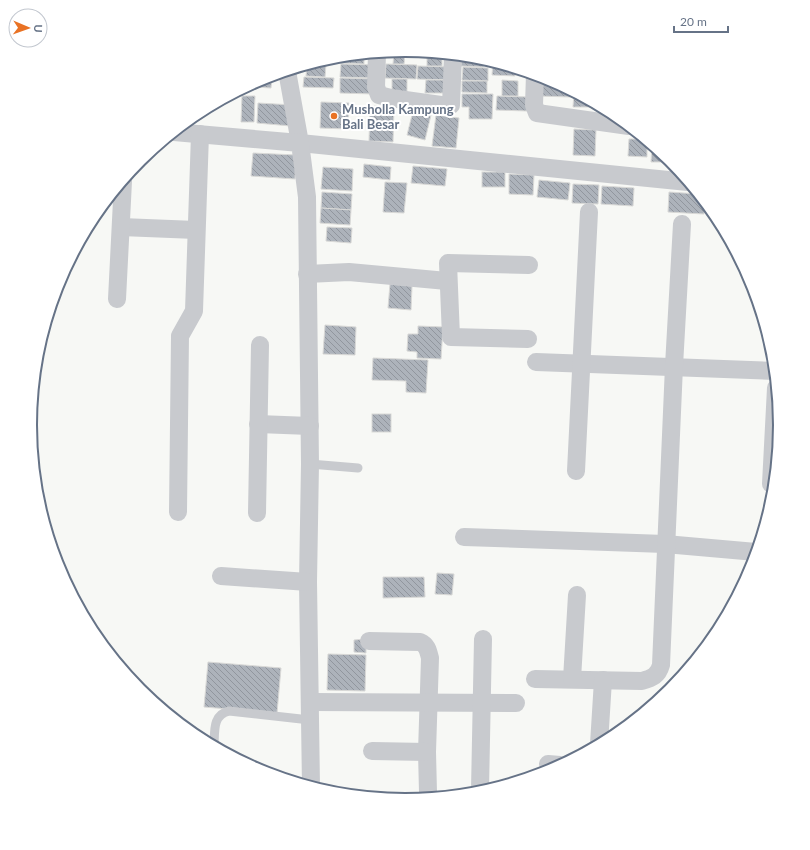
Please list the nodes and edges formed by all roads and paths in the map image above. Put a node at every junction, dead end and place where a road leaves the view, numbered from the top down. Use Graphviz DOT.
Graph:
graph roads {
  1 [pos="377,58"];
  2 [pos="453,60"];
  3 [pos="288,77"];
  4 [pos="534,81"];
  5 [pos="604,116"];
  6 [pos="182,133"];
  7 [pos="200,134"];
  8 [pos="300,143"];
  9 [pos="681,181"];
  10 [pos="122,190"];
  11 [pos="589,212"];
  12 [pos="682,224"];
  13 [pos="120,226"];
  14 [pos="196,230"];
  15 [pos="529,265"];
  16 [pos="307,274"];
  17 [pos="448,281"];
  18 [pos="117,299"];
  19 [pos="528,339"];
  20 [pos="260,345"];
  21 [pos="536,362"];
  22 [pos="582,365"];
  23 [pos="674,366"];
  24 [pos="769,371"];
  25 [pos="258,424"];
  26 [pos="310,426"];
  27 [pos="310,464"];
  28 [pos="358,468"];
  29 [pos="576,471"];
  30 [pos="178,512"];
  31 [pos="257,513"];
  32 [pos="464,538"];
  33 [pos="665,544"];
  34 [pos="750,551"];
  35 [pos="221,576"];
  36 [pos="308,582"];
  37 [pos="577,595"];
  38 [pos="483,639"];
  39 [pos="369,641"];
  40 [pos="535,679"];
  41 [pos="572,679"];
  42 [pos="603,680"];
  43 [pos="430,701"];
  44 [pos="311,702"];
  45 [pos="481,703"];
  46 [pos="516,703"];
  47 [pos="310,720"];
  48 [pos="599,737"];
  49 [pos="214,740"];
  50 [pos="372,751"];
  51 [pos="427,752"];
  52 [pos="311,780"];
  53 [pos="480,785"];
  54 [pos="428,792"];
  1 -- 2 [label="street"];
  3 -- 8 [label="street"];
  4 -- 5 [label="street"];
  6 -- 7 [label="street"];
  7 -- 8 [label="street"];
  7 -- 14 [label="street"];
  8 -- 9 [label="street"];
  8 -- 16 [label="street"];
  10 -- 13 [label="street"];
  11 -- 22 [label="street"];
  12 -- 23 [label="street"];
  13 -- 14 [label="street"];
  13 -- 18 [label="street"];
  14 -- 30 [label="street"];
  15 -- 17 [label="street"];
  16 -- 17 [label="street"];
  16 -- 26 [label="street"];
  17 -- 19 [label="street"];
  20 -- 25 [label="street"];
  21 -- 22 [label="street"];
  22 -- 23 [label="street"];
  22 -- 29 [label="street"];
  23 -- 24 [label="street"];
  23 -- 33 [label="street"];
  25 -- 26 [label="street"];
  25 -- 31 [label="street"];
  26 -- 27 [label="street"];
  27 -- 28 [label="lane"];
  27 -- 36 [label="street"];
  32 -- 33 [label="street"];
  33 -- 34 [label="street"];
  33 -- 42 [label="street"];
  35 -- 36 [label="street"];
  36 -- 44 [label="street"];
  37 -- 41 [label="street"];
  38 -- 45 [label="street"];
  39 -- 43 [label="street"];
  40 -- 41 [label="street"];
  41 -- 42 [label="street"];
  42 -- 48 [label="street"];
  43 -- 44 [label="street"];
  43 -- 45 [label="street"];
  43 -- 51 [label="street"];
  44 -- 47 [label="street"];
  45 -- 46 [label="street"];
  45 -- 53 [label="street"];
  47 -- 49 [label="lane"];
  47 -- 52 [label="street"];
  50 -- 51 [label="street"];
  51 -- 54 [label="street"];
}
